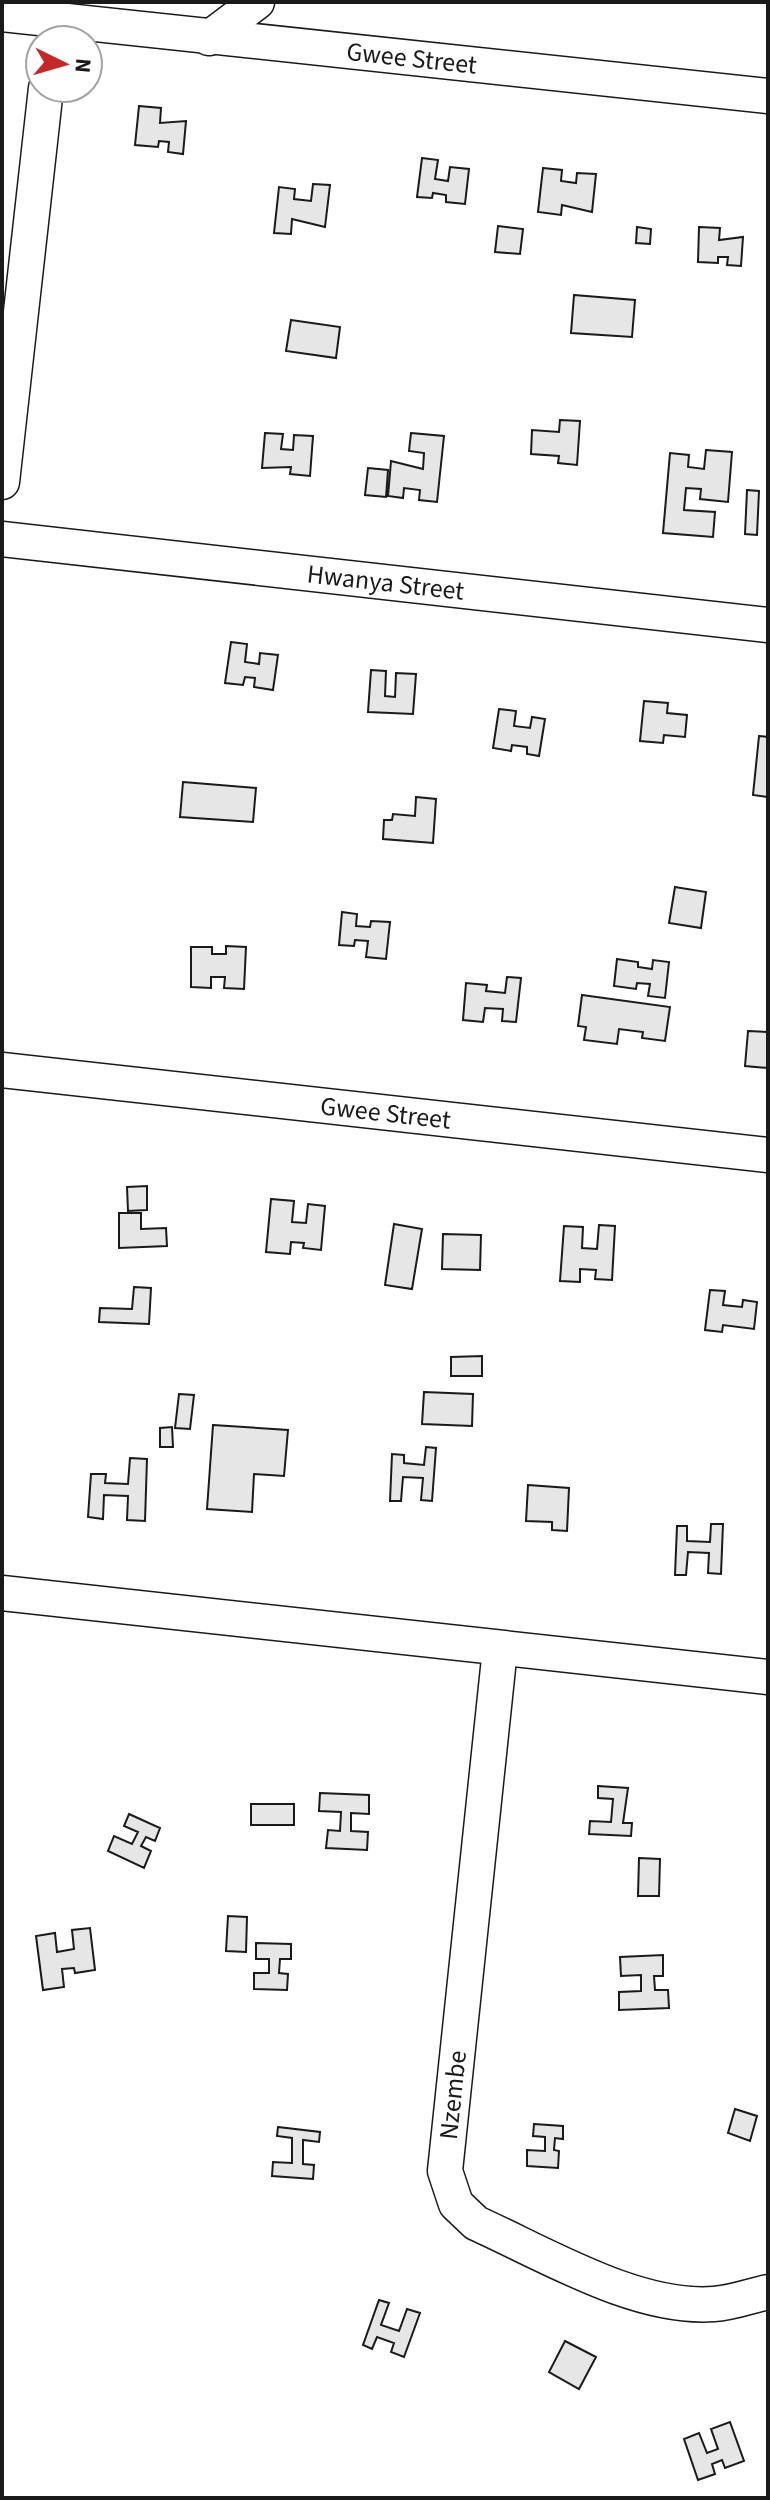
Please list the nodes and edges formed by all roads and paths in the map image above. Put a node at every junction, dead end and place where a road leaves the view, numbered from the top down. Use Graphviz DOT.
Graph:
graph roads {
  1 [pos="257,2"];
  2 [pos="2,14"];
  3 [pos="34,24"];
  4 [pos="104,33"];
  5 [pos="209,38"];
  6 [pos="768,96"];
  7 [pos="44,104"];
  8 [pos="2,482"];
  9 [pos="2,539"];
  10 [pos="768,625"];
  11 [pos="2,1070"];
  12 [pos="768,1155"];
  13 [pos="2,1593"];
  14 [pos="500,1649"];
  15 [pos="768,1677"];
  16 [pos="768,2292"];
  1 -- 5 [label="street"];
  2 -- 3 [label="street, Gwee Street"];
  4 -- 5 [label="street, Gwee Street"];
  5 -- 6 [label="street, Gwee Street"];
  7 -- 8 [label="street"];
  9 -- 10 [label="street, Hwanya Street"];
  11 -- 12 [label="street, Gwee Street"];
  13 -- 14 [label="street"];
  14 -- 15 [label="street"];
  14 -- 16 [label="street, Nzembe"];
}
